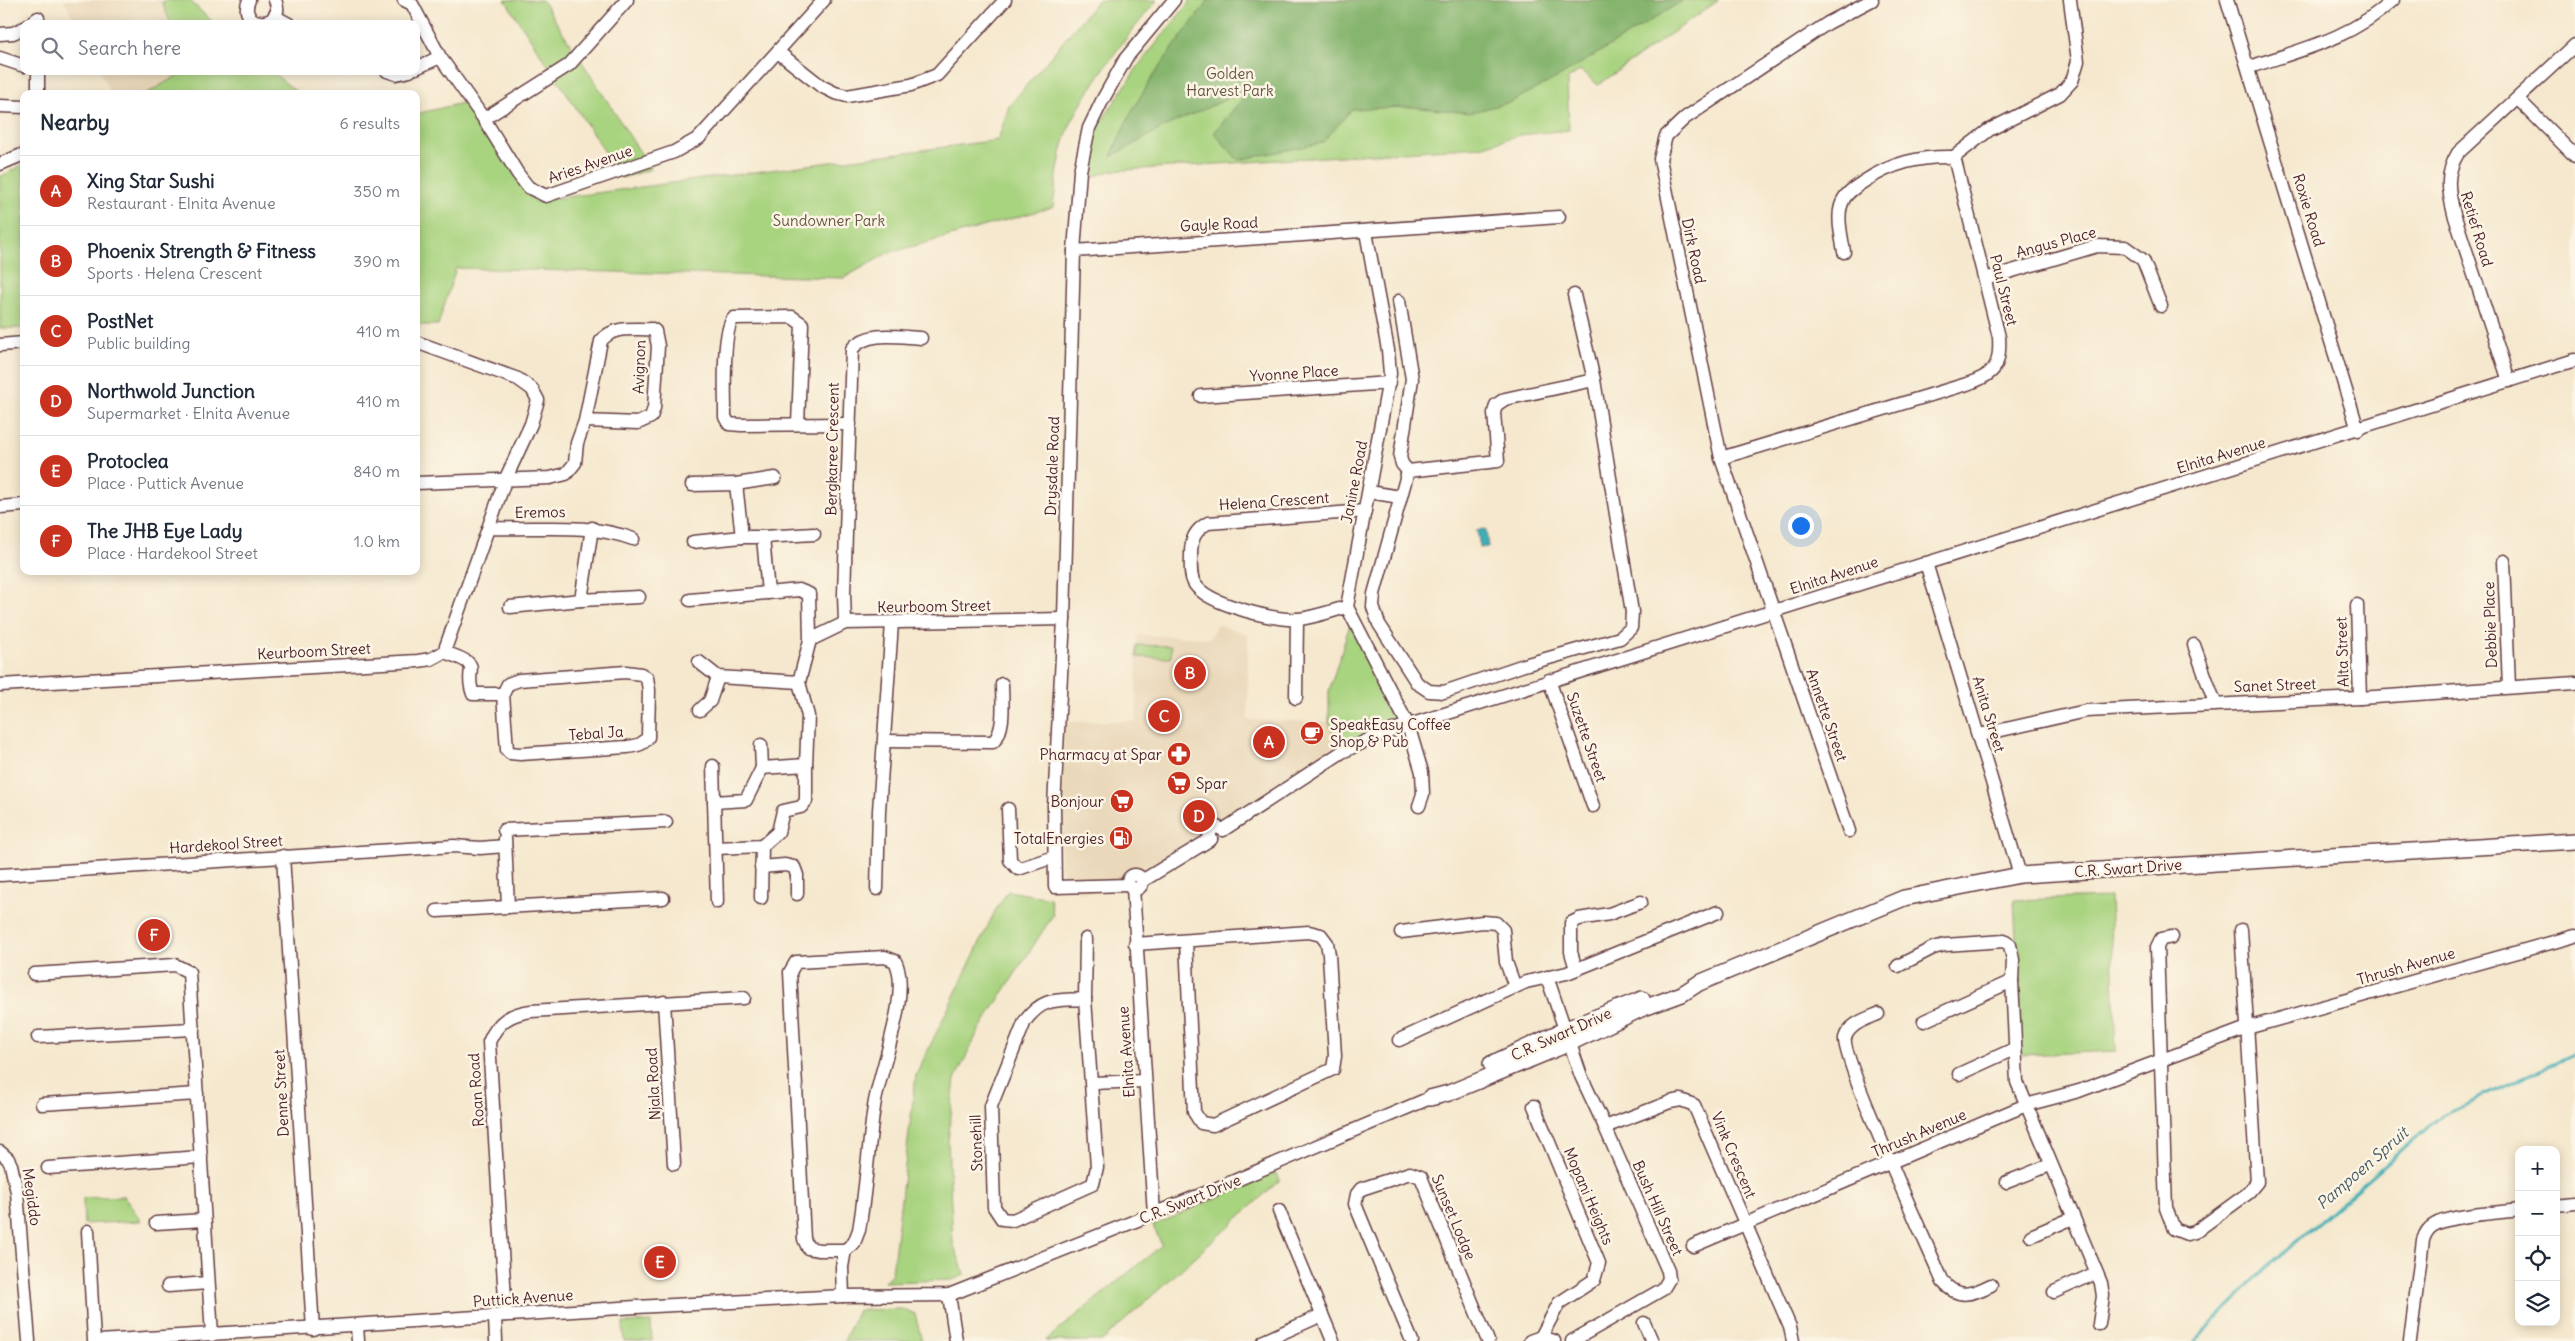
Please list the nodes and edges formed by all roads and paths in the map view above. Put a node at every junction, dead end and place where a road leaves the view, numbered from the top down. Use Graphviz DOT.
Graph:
graph roads {
  1 [pos="249,0"];
  2 [pos="275,0"];
  3 [pos="627,0"];
  4 [pos="824,0"];
  5 [pos="1005,0"];
  6 [pos="1174,0"];
  7 [pos="1872,0"];
  8 [pos="2070,0"];
  9 [pos="2227,0"];
  10 [pos="2393,0"];
  11 [pos="411,1"];
  12 [pos="274,16"];
  13 [pos="254,20"];
  14 [pos="269,20"];
  15 [pos="282,20"];
  16 [pos="20,30"];
  17 [pos="0,34"];
  18 [pos="2575,45"];
  19 [pos="778,52"];
  20 [pos="440,57"];
  21 [pos="0,58"];
  22 [pos="20,65"];
  23 [pos="420,66"];
  24 [pos="2250,68"];
  25 [pos="38,75"];
  26 [pos="38,90"];
  27 [pos="2518,99"];
  28 [pos="0,106"];
  29 [pos="20,106"];
  30 [pos="484,119"];
  31 [pos="20,156"];
  32 [pos="2575,156"];
  33 [pos="1954,157"];
  34 [pos="0,164"];
  35 [pos="1559,217"];
  36 [pos="1366,232"];
  37 [pos="1074,251"];
  38 [pos="1844,252"];
  39 [pos="1985,279"];
  40 [pos="1574,295"];
  41 [pos="1399,302"];
  42 [pos="2161,306"];
  43 [pos="921,338"];
  44 [pos="20,343"];
  45 [pos="420,343"];
  46 [pos="0,345"];
  47 [pos="2575,360"];
  48 [pos="1594,380"];
  49 [pos="2509,381"];
  50 [pos="1389,383"];
  51 [pos="1201,396"];
  52 [pos="585,421"];
  53 [pos="798,424"];
  54 [pos="850,424"];
  55 [pos="2358,430"];
  56 [pos="1721,458"];
  57 [pos="1408,470"];
  58 [pos="506,478"];
  59 [pos="774,478"];
  60 [pos="420,483"];
  61 [pos="736,484"];
  62 [pos="692,485"];
  63 [pos="1369,492"];
  64 [pos="1400,498"];
  65 [pos="20,505"];
  66 [pos="0,507"];
  67 [pos="1365,510"];
  68 [pos="489,528"];
  69 [pos="592,528"];
  70 [pos="814,534"];
  71 [pos="742,537"];
  72 [pos="763,537"];
  73 [pos="633,539"];
  74 [pos="693,542"];
  75 [pos="2504,561"];
  76 [pos="1926,563"];
  77 [pos="768,593"];
  78 [pos="639,596"];
  79 [pos="580,600"];
  80 [pos="690,600"];
  81 [pos="2357,605"];
  82 [pos="510,607"];
  83 [pos="1347,607"];
  84 [pos="1775,610"];
  85 [pos="1064,619"];
  86 [pos="1297,619"];
  87 [pos="845,623"];
  88 [pos="892,623"];
  89 [pos="810,640"];
  90 [pos="2194,646"];
  91 [pos="444,652"];
  92 [pos="698,662"];
  93 [pos="718,677"];
  94 [pos="1549,680"];
  95 [pos="799,682"];
  96 [pos="2575,683"];
  97 [pos="1002,684"];
  98 [pos="0,685"];
  99 [pos="2509,687"];
  100 [pos="503,694"];
  101 [pos="1296,698"];
  102 [pos="2360,698"];
  103 [pos="2215,704"];
  104 [pos="700,710"];
  105 [pos="1408,725"];
  106 [pos="1979,735"];
  107 [pos="885,741"];
  108 [pos="761,745"];
  109 [pos="806,765"];
  110 [pos="713,766"];
  111 [pos="762,768"];
  112 [pos="714,802"];
  113 [pos="1419,806"];
  114 [pos="1594,806"];
  115 [pos="1008,809"];
  116 [pos="666,822"];
  117 [pos="1849,831"];
  118 [pos="2575,841"];
  119 [pos="505,846"];
  120 [pos="762,846"];
  121 [pos="716,848"];
  122 [pos="284,856"];
  123 [pos="1054,857"];
  124 [pos="761,868"];
  125 [pos="0,875"];
  126 [pos="2020,875"];
  127 [pos="1135,885"];
  128 [pos="877,889"];
  129 [pos="797,894"];
  130 [pos="663,898"];
  131 [pos="761,898"];
  132 [pos="717,902"];
  133 [pos="1641,902"];
  134 [pos="508,907"];
  135 [pos="438,911"];
  136 [pos="1718,912"];
  137 [pos="2241,930"];
  138 [pos="1401,932"];
  139 [pos="2575,936"];
  140 [pos="2172,937"];
  141 [pos="1086,939"];
  142 [pos="1186,941"];
  143 [pos="1136,944"];
  144 [pos="1898,966"];
  145 [pos="1576,969"];
  146 [pos="34,974"];
  147 [pos="1547,977"];
  148 [pos="2012,981"];
  149 [pos="1515,987"];
  150 [pos="744,998"];
  151 [pos="1085,999"];
  152 [pos="664,1002"];
  153 [pos="1878,1014"];
  154 [pos="1924,1021"];
  155 [pos="2247,1028"];
  156 [pos="193,1029"];
  157 [pos="1568,1036"];
  158 [pos="38,1037"];
  159 [pos="1399,1040"];
  160 [pos="2014,1050"];
  161 [pos="2162,1062"];
  162 [pos="1959,1074"];
  163 [pos="1144,1081"];
  164 [pos="1092,1083"];
  165 [pos="197,1094"];
  166 [pos="1430,1098"];
  167 [pos="42,1104"];
  168 [pos="2026,1104"];
  169 [pos="1534,1106"];
  170 [pos="1605,1127"];
  171 [pos="0,1152"];
  172 [pos="201,1158"];
  173 [pos="1892,1162"];
  174 [pos="674,1164"];
  175 [pos="2050,1165"];
  176 [pos="48,1168"];
  177 [pos="2007,1182"];
  178 [pos="2575,1203"];
  179 [pos="2560,1205"];
  180 [pos="1279,1211"];
  181 [pos="2515,1211"];
  182 [pos="1154,1214"];
  183 [pos="2073,1218"];
  184 [pos="204,1220"];
  185 [pos="156,1223"];
  186 [pos="1746,1224"];
  187 [pos="88,1230"];
  188 [pos="2031,1236"];
  189 [pos="1692,1246"];
  190 [pos="845,1250"];
  191 [pos="2096,1272"];
  192 [pos="208,1283"];
  193 [pos="1991,1285"];
  194 [pos="168,1286"];
  195 [pos="2054,1292"];
  196 [pos="949,1295"];
  197 [pos="843,1296"];
  198 [pos="1322,1315"];
  199 [pos="501,1316"];
  200 [pos="1644,1323"];
  201 [pos="2099,1324"];
  202 [pos="357,1326"];
  203 [pos="313,1329"];
  204 [pos="212,1335"];
  205 [pos="157,1339"];
  206 [pos="1536,1339"];
  207 [pos="29,1341"];
  208 [pos="94,1341"];
  209 [pos="99,1341"];
  210 [pos="358,1341"];
  211 [pos="496,1341"];
  212 [pos="956,1341"];
  213 [pos="1264,1341"];
  214 [pos="1333,1341"];
  215 [pos="1412,1341"];
  216 [pos="1488,1341"];
  217 [pos="1554,1341"];
  218 [pos="1572,1341"];
  219 [pos="1652,1341"];
  220 [pos="1793,1341"];
  221 [pos="2410,1341"];
  1 -- 13 [label="street"];
  2 -- 12 [label="street"];
  3 -- 30 [label="street"];
  4 -- 19 [label="street, Aries Avenue"];
  5 -- 19 [label="street"];
  6 -- 37 [label="street, Drysdale Road"];
  7 -- 56 [label="street, Dirk Road"];
  8 -- 33 [label="street"];
  9 -- 24 [label="street, Roxie Road"];
  10 -- 24 [label="street"];
  11 -- 20 [label="street, Aries Avenue"];
  12 -- 14 [label="street"];
  12 -- 15 [label="street"];
  16 -- 17 [label="street"];
  18 -- 27 [label="street, Retief Road"];
  19 -- 30 [label="street, Aries Avenue"];
  20 -- 23 [label="street"];
  20 -- 30 [label="street, Aries Avenue"];
  21 -- 22 [label="street"];
  24 -- 55 [label="street, Roxie Road"];
  25 -- 26 [label="street"];
  27 -- 32 [label="street"];
  27 -- 49 [label="street, Retief Road"];
  28 -- 29 [label="street"];
  31 -- 34 [label="street"];
  33 -- 38 [label="street"];
  33 -- 39 [label="street, Paul Street"];
  35 -- 36 [label="street, Gayle Road"];
  36 -- 37 [label="street, Gayle Road"];
  36 -- 50 [label="street, Janine Road"];
  37 -- 85 [label="street, Drysdale Road"];
  39 -- 42 [label="street, Angus Place"];
  39 -- 56 [label="street, Paul Street"];
  40 -- 48 [label="street"];
  41 -- 57 [label="street"];
  43 -- 54 [label="street, Bergkaree Crescent"];
  44 -- 46 [label="street"];
  45 -- 58 [label="street"];
  47 -- 49 [label="street, Elnita Avenue"];
  48 -- 57 [label="street"];
  48 -- 64 [label="street"];
  49 -- 55 [label="street, Elnita Avenue"];
  50 -- 51 [label="street, Yvonne Place"];
  50 -- 63 [label="street, Janine Road"];
  52 -- 52 [label="street, Avignon"];
  52 -- 58 [label="street, Avignon"];
  53 -- 53 [label="street"];
  53 -- 54 [label="street"];
  54 -- 87 [label="street, Bergkaree Crescent"];
  55 -- 76 [label="street, Elnita Avenue"];
  56 -- 84 [label="street, Dirk Road"];
  57 -- 64 [label="street"];
  58 -- 60 [label="street"];
  58 -- 68 [label="street"];
  59 -- 61 [label="street"];
  61 -- 62 [label="street"];
  61 -- 71 [label="street"];
  63 -- 64 [label="street"];
  63 -- 67 [label="street, Janine Road"];
  65 -- 66 [label="street"];
  67 -- 83 [label="street, Janine Road"];
  67 -- 86 [label="street, Helena Crescent"];
  68 -- 69 [label="street, Eremos"];
  68 -- 91 [label="street"];
  69 -- 73 [label="street, Eremos"];
  69 -- 79 [label="street"];
  70 -- 72 [label="street"];
  71 -- 72 [label="street"];
  71 -- 74 [label="street"];
  72 -- 77 [label="street"];
  75 -- 99 [label="street, Debbie Place"];
  76 -- 84 [label="street, Elnita Avenue"];
  76 -- 106 [label="street, Anita Street"];
  77 -- 80 [label="street"];
  77 -- 89 [label="street"];
  78 -- 79 [label="street"];
  79 -- 82 [label="street"];
  81 -- 102 [label="street, Alta Street"];
  83 -- 86 [label="street, Helena Crescent"];
  83 -- 105 [label="street"];
  84 -- 94 [label="street, Elnita Avenue"];
  84 -- 117 [label="street, Annette Street"];
  85 -- 88 [label="street, Keurboom Street"];
  85 -- 123 [label="street, Drysdale Road"];
  86 -- 101 [label="street"];
  87 -- 88 [label="street, Keurboom Street"];
  87 -- 89 [label="street, Keurboom Street"];
  88 -- 107 [label="street"];
  89 -- 95 [label="street"];
  90 -- 103 [label="street"];
  91 -- 98 [label="street, Keurboom Street"];
  91 -- 100 [label="street"];
  92 -- 93 [label="street"];
  93 -- 95 [label="street"];
  93 -- 104 [label="street"];
  94 -- 105 [label="street, Elnita Avenue"];
  94 -- 114 [label="street, Suzette Street"];
  95 -- 109 [label="street"];
  96 -- 99 [label="street, Sanet Street"];
  97 -- 107 [label="street"];
  99 -- 102 [label="street, Sanet Street"];
  100 -- 100 [label="street, Tebal Ja"];
  102 -- 103 [label="street, Sanet Street"];
  103 -- 106 [label="street, Sanet Street"];
  105 -- 113 [label="street"];
  105 -- 127 [label="street, Elnita Avenue"];
  106 -- 126 [label="street, Anita Street"];
  107 -- 128 [label="street"];
  108 -- 111 [label="street"];
  109 -- 111 [label="street"];
  109 -- 120 [label="street"];
  110 -- 112 [label="street"];
  111 -- 112 [label="street"];
  112 -- 121 [label="street"];
  115 -- 123 [label="street"];
  116 -- 119 [label="street"];
  118 -- 126 [label="street, C.R. Swart Drive"];
  119 -- 122 [label="street, Hardekool Street"];
  119 -- 134 [label="street"];
  120 -- 121 [label="street"];
  120 -- 124 [label="street"];
  121 -- 132 [label="street"];
  122 -- 125 [label="street, Hardekool Street"];
  122 -- 203 [label="street, Denne Street"];
  123 -- 127 [label="street, Drysdale Road"];
  124 -- 129 [label="street"];
  124 -- 131 [label="street"];
  126 -- 157 [label="street, C.R. Swart Drive"];
  127 -- 143 [label="street, Elnita Avenue"];
  130 -- 134 [label="street"];
  133 -- 145 [label="street"];
  134 -- 135 [label="street"];
  136 -- 145 [label="street"];
  137 -- 155 [label="street"];
  138 -- 149 [label="street"];
  139 -- 155 [label="street, Thrush Avenue"];
  140 -- 161 [label="street"];
  141 -- 151 [label="street"];
  142 -- 142 [label="street"];
  142 -- 143 [label="street"];
  143 -- 163 [label="street, Elnita Avenue"];
  144 -- 148 [label="street"];
  145 -- 147 [label="street"];
  146 -- 156 [label="street"];
  147 -- 149 [label="street"];
  147 -- 157 [label="street"];
  148 -- 154 [label="street"];
  148 -- 160 [label="street"];
  149 -- 159 [label="street"];
  150 -- 152 [label="street, Roan Road"];
  151 -- 164 [label="street, Stonehill"];
  151 -- 164 [label="street, Stonehill"];
  152 -- 174 [label="street, Njala Road"];
  152 -- 199 [label="street, Roan Road"];
  153 -- 173 [label="street"];
  155 -- 161 [label="street, Thrush Avenue"];
  155 -- 161 [label="street"];
  156 -- 158 [label="street"];
  156 -- 165 [label="street"];
  157 -- 166 [label="street, C.R. Swart Drive"];
  157 -- 170 [label="street"];
  160 -- 162 [label="street"];
  160 -- 168 [label="street"];
  161 -- 168 [label="street, Thrush Avenue"];
  163 -- 164 [label="street"];
  163 -- 182 [label="street, Elnita Avenue"];
  165 -- 167 [label="street"];
  165 -- 172 [label="street"];
  166 -- 182 [label="street, C.R. Swart Drive"];
  168 -- 173 [label="street, Thrush Avenue"];
  168 -- 175 [label="street"];
  169 -- 206 [label="street, Mopani Heights"];
  170 -- 186 [label="street, Vink Crescent"];
  170 -- 218 [label="street, Bush Hill Street"];
  171 -- 207 [label="street, Megiddo"];
  172 -- 176 [label="street"];
  172 -- 184 [label="street"];
  173 -- 186 [label="street, Thrush Avenue"];
  173 -- 193 [label="street"];
  175 -- 177 [label="street"];
  175 -- 183 [label="street"];
  178 -- 179 [label="street"];
  180 -- 198 [label="street"];
  181 -- 221 [label="street"];
  182 -- 196 [label="street, C.R. Swart Drive"];
  183 -- 188 [label="street"];
  183 -- 191 [label="street"];
  184 -- 185 [label="street"];
  184 -- 192 [label="street"];
  186 -- 189 [label="street, Thrush Avenue"];
  186 -- 220 [label="street"];
  187 -- 208 [label="street"];
  190 -- 190 [label="street"];
  190 -- 197 [label="street"];
  191 -- 195 [label="street"];
  191 -- 201 [label="street"];
  192 -- 194 [label="street"];
  192 -- 204 [label="street"];
  196 -- 197 [label="street, Puttick Avenue"];
  196 -- 212 [label="street"];
  197 -- 199 [label="street, Puttick Avenue"];
  198 -- 213 [label="street"];
  198 -- 214 [label="street"];
  199 -- 202 [label="street, Puttick Avenue"];
  199 -- 211 [label="street, Roan Road"];
  200 -- 219 [label="street"];
  202 -- 203 [label="street, Puttick Avenue"];
  202 -- 210 [label="street"];
  203 -- 204 [label="street, Puttick Avenue"];
  204 -- 205 [label="street, Puttick Avenue"];
  205 -- 209 [label="street, Puttick Avenue"];
  206 -- 217 [label="street"];
  215 -- 216 [label="street, Sunset Lodge"];
}
